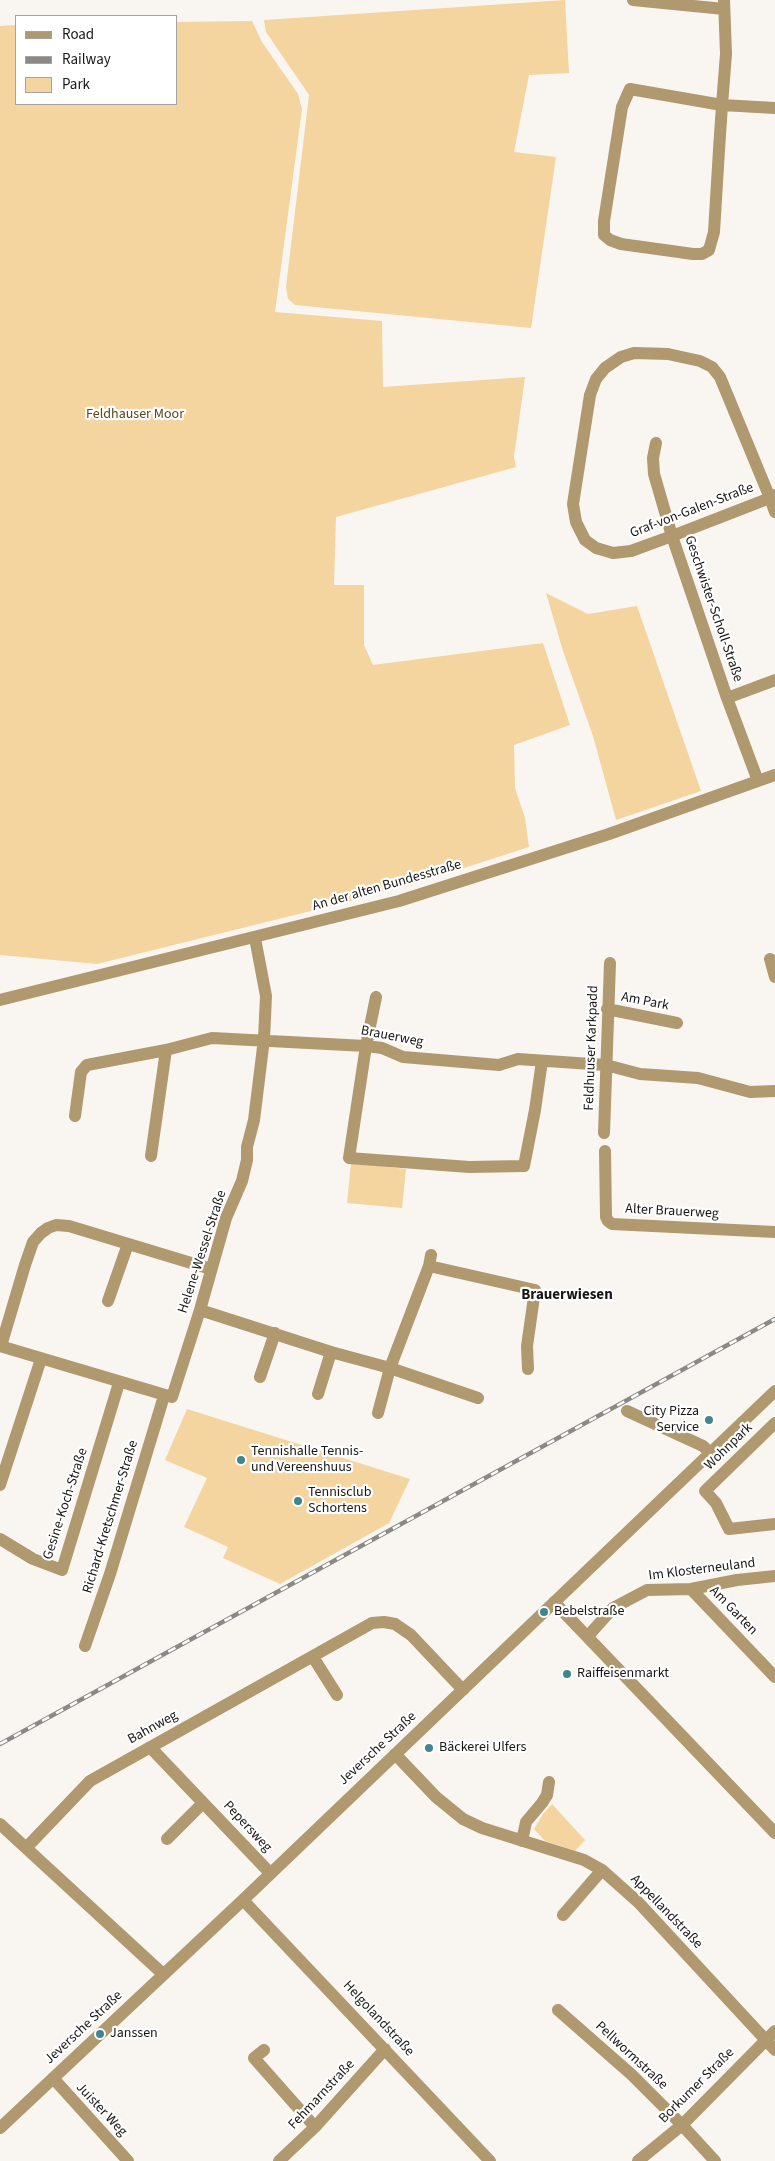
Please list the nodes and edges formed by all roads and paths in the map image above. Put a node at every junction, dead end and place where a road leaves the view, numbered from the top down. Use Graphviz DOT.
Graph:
graph roads {
  1 [pos="633,0"];
  2 [pos="724,5"];
  3 [pos="722,105"];
  4 [pos="775,108"];
  5 [pos="656,442"];
  6 [pos="772,497"];
  7 [pos="775,512"];
  8 [pos="672,536"];
  9 [pos="775,680"];
  10 [pos="727,698"];
  11 [pos="775,774"];
  12 [pos="758,781"];
  13 [pos="255,938"];
  14 [pos="770,959"];
  15 [pos="610,963"];
  16 [pos="775,977"];
  17 [pos="376,997"];
  18 [pos="0,1000"];
  19 [pos="608,1009"];
  20 [pos="677,1023"];
  21 [pos="264,1039"];
  22 [pos="366,1046"];
  23 [pos="166,1050"];
  24 [pos="542,1061"];
  25 [pos="606,1065"];
  26 [pos="775,1090"];
  27 [pos="75,1116"];
  28 [pos="604,1133"];
  29 [pos="605,1151"];
  30 [pos="151,1156"];
  31 [pos="775,1232"];
  32 [pos="128,1244"];
  33 [pos="211,1269"];
  34 [pos="108,1301"];
  35 [pos="200,1310"];
  36 [pos="275,1333"];
  37 [pos="0,1346"];
  38 [pos="331,1352"];
  39 [pos="41,1359"];
  40 [pos="390,1368"];
  41 [pos="528,1369"];
  42 [pos="260,1377"];
  43 [pos="119,1383"];
  44 [pos="775,1391"];
  45 [pos="318,1394"];
  46 [pos="164,1396"];
  47 [pos="478,1398"];
  48 [pos="627,1411"];
  49 [pos="378,1413"];
  50 [pos="775,1423"];
  51 [pos="709,1452"];
  52 [pos="0,1485"];
  53 [pos="775,1524"];
  54 [pos="0,1538"];
  55 [pos="775,1576"];
  56 [pos="691,1589"];
  57 [pos="554,1602"];
  58 [pos="588,1636"];
  59 [pos="85,1646"];
  60 [pos="313,1657"];
  61 [pos="775,1677"];
  62 [pos="463,1690"];
  63 [pos="337,1696"];
  64 [pos="150,1747"];
  65 [pos="395,1754"];
  66 [pos="549,1782"];
  67 [pos="203,1803"];
  68 [pos="0,1824"];
  69 [pos="775,1833"];
  70 [pos="167,1839"];
  71 [pos="522,1841"];
  72 [pos="26,1848"];
  73 [pos="602,1870"];
  74 [pos="270,1872"];
  75 [pos="243,1900"];
  76 [pos="563,1915"];
  77 [pos="163,1974"];
  78 [pos="558,2010"];
  79 [pos="770,2035"];
  80 [pos="385,2049"];
  81 [pos="264,2050"];
  82 [pos="775,2050"];
  83 [pos="53,2078"];
  84 [pos="682,2125"];
  85 [pos="315,2127"];
  86 [pos="0,2128"];
  87 [pos="128,2161"];
  88 [pos="279,2161"];
  89 [pos="490,2161"];
  90 [pos="638,2161"];
  91 [pos="715,2161"];
  1 -- 2 [label="street"];
  2 -- 3 [label="street"];
  3 -- 3 [label="street"];
  3 -- 4 [label="street"];
  5 -- 8 [label="street, Geschwister-Scholl-Straße"];
  6 -- 7 [label="street, Graf-von-Galen-Straße"];
  6 -- 8 [label="street, Graf-von-Galen-Straße"];
  6 -- 8 [label="street, Graf-von-Galen-Straße"];
  8 -- 10 [label="street, Geschwister-Scholl-Straße"];
  9 -- 10 [label="street, Geschwister-Scholl-Straße"];
  10 -- 12 [label="street, Geschwister-Scholl-Straße"];
  11 -- 12 [label="street, An der alten Bundesstraße"];
  12 -- 13 [label="street, An der alten Bundesstraße"];
  13 -- 18 [label="street, An der alten Bundesstraße"];
  13 -- 21 [label="street, Helene-Wessel-Straße"];
  14 -- 16 [label="street"];
  15 -- 19 [label="street, Feldhuuser Karkpadd"];
  17 -- 22 [label="street"];
  19 -- 20 [label="street, Am Park"];
  19 -- 25 [label="street, Feldhuuser Karkpadd"];
  21 -- 22 [label="street, Brauerweg"];
  21 -- 23 [label="street, Brauerweg"];
  21 -- 33 [label="street, Helene-Wessel-Straße"];
  22 -- 24 [label="street, Brauerweg"];
  22 -- 24 [label="street"];
  23 -- 27 [label="street, Brauerweg"];
  23 -- 30 [label="street"];
  24 -- 25 [label="street, Brauerweg"];
  25 -- 26 [label="street, Brauerweg"];
  25 -- 28 [label="street, Feldhuuser Karkpadd"];
  29 -- 31 [label="street, Alter Brauerweg"];
  32 -- 33 [label="street"];
  32 -- 34 [label="street"];
  32 -- 37 [label="street"];
  33 -- 35 [label="street, Helene-Wessel-Straße"];
  35 -- 36 [label="street"];
  35 -- 46 [label="street, Helene-Wessel-Straße"];
  36 -- 38 [label="street"];
  36 -- 42 [label="street"];
  37 -- 39 [label="street"];
  38 -- 40 [label="street"];
  38 -- 45 [label="street"];
  39 -- 43 [label="street"];
  39 -- 52 [label="street"];
  40 -- 41 [label="street"];
  40 -- 47 [label="street"];
  40 -- 49 [label="street"];
  43 -- 46 [label="street"];
  43 -- 54 [label="street, Gesine-Koch-Straße"];
  44 -- 51 [label="street, Jeversche Straße"];
  46 -- 59 [label="street, Richard-Kretschmer-Straße"];
  48 -- 51 [label="street"];
  50 -- 53 [label="street, Wohnpark"];
  51 -- 57 [label="street, Jeversche Straße"];
  55 -- 56 [label="street, Im Klosterneuland"];
  56 -- 58 [label="street, Im Klosterneuland"];
  56 -- 61 [label="street, Am Garten"];
  57 -- 58 [label="street"];
  57 -- 62 [label="street, Jeversche Straße"];
  58 -- 69 [label="street"];
  60 -- 62 [label="street, Bahnweg"];
  60 -- 63 [label="street"];
  60 -- 64 [label="street, Bahnweg"];
  62 -- 65 [label="street, Jeversche Straße"];
  64 -- 67 [label="street, Pepersweg"];
  64 -- 72 [label="street, Bahnweg"];
  65 -- 71 [label="street, Appellandstraße"];
  65 -- 74 [label="street, Jeversche Straße"];
  66 -- 71 [label="street"];
  67 -- 70 [label="street, Pepersweg"];
  67 -- 74 [label="street, Pepersweg"];
  68 -- 72 [label="street"];
  71 -- 73 [label="street, Appellandstraße"];
  72 -- 77 [label="street"];
  73 -- 76 [label="street"];
  73 -- 79 [label="street, Appellandstraße"];
  74 -- 75 [label="street, Jeversche Straße"];
  75 -- 77 [label="street, Jeversche Straße"];
  75 -- 80 [label="street, Helgolandstraße"];
  77 -- 83 [label="street, Jeversche Straße"];
  78 -- 84 [label="street, Pellwormstraße"];
  79 -- 82 [label="street, Appellandstraße"];
  79 -- 84 [label="street, Borkumer Straße"];
  80 -- 85 [label="street, Fehmarnstraße"];
  80 -- 89 [label="street, Helgolandstraße"];
  81 -- 85 [label="street"];
  83 -- 86 [label="street, Jeversche Straße"];
  83 -- 87 [label="street, Juister Weg"];
  84 -- 90 [label="street, Borkumer Straße"];
  84 -- 91 [label="street, Pellwormstraße"];
  85 -- 88 [label="street, Fehmarnstraße"];
}
